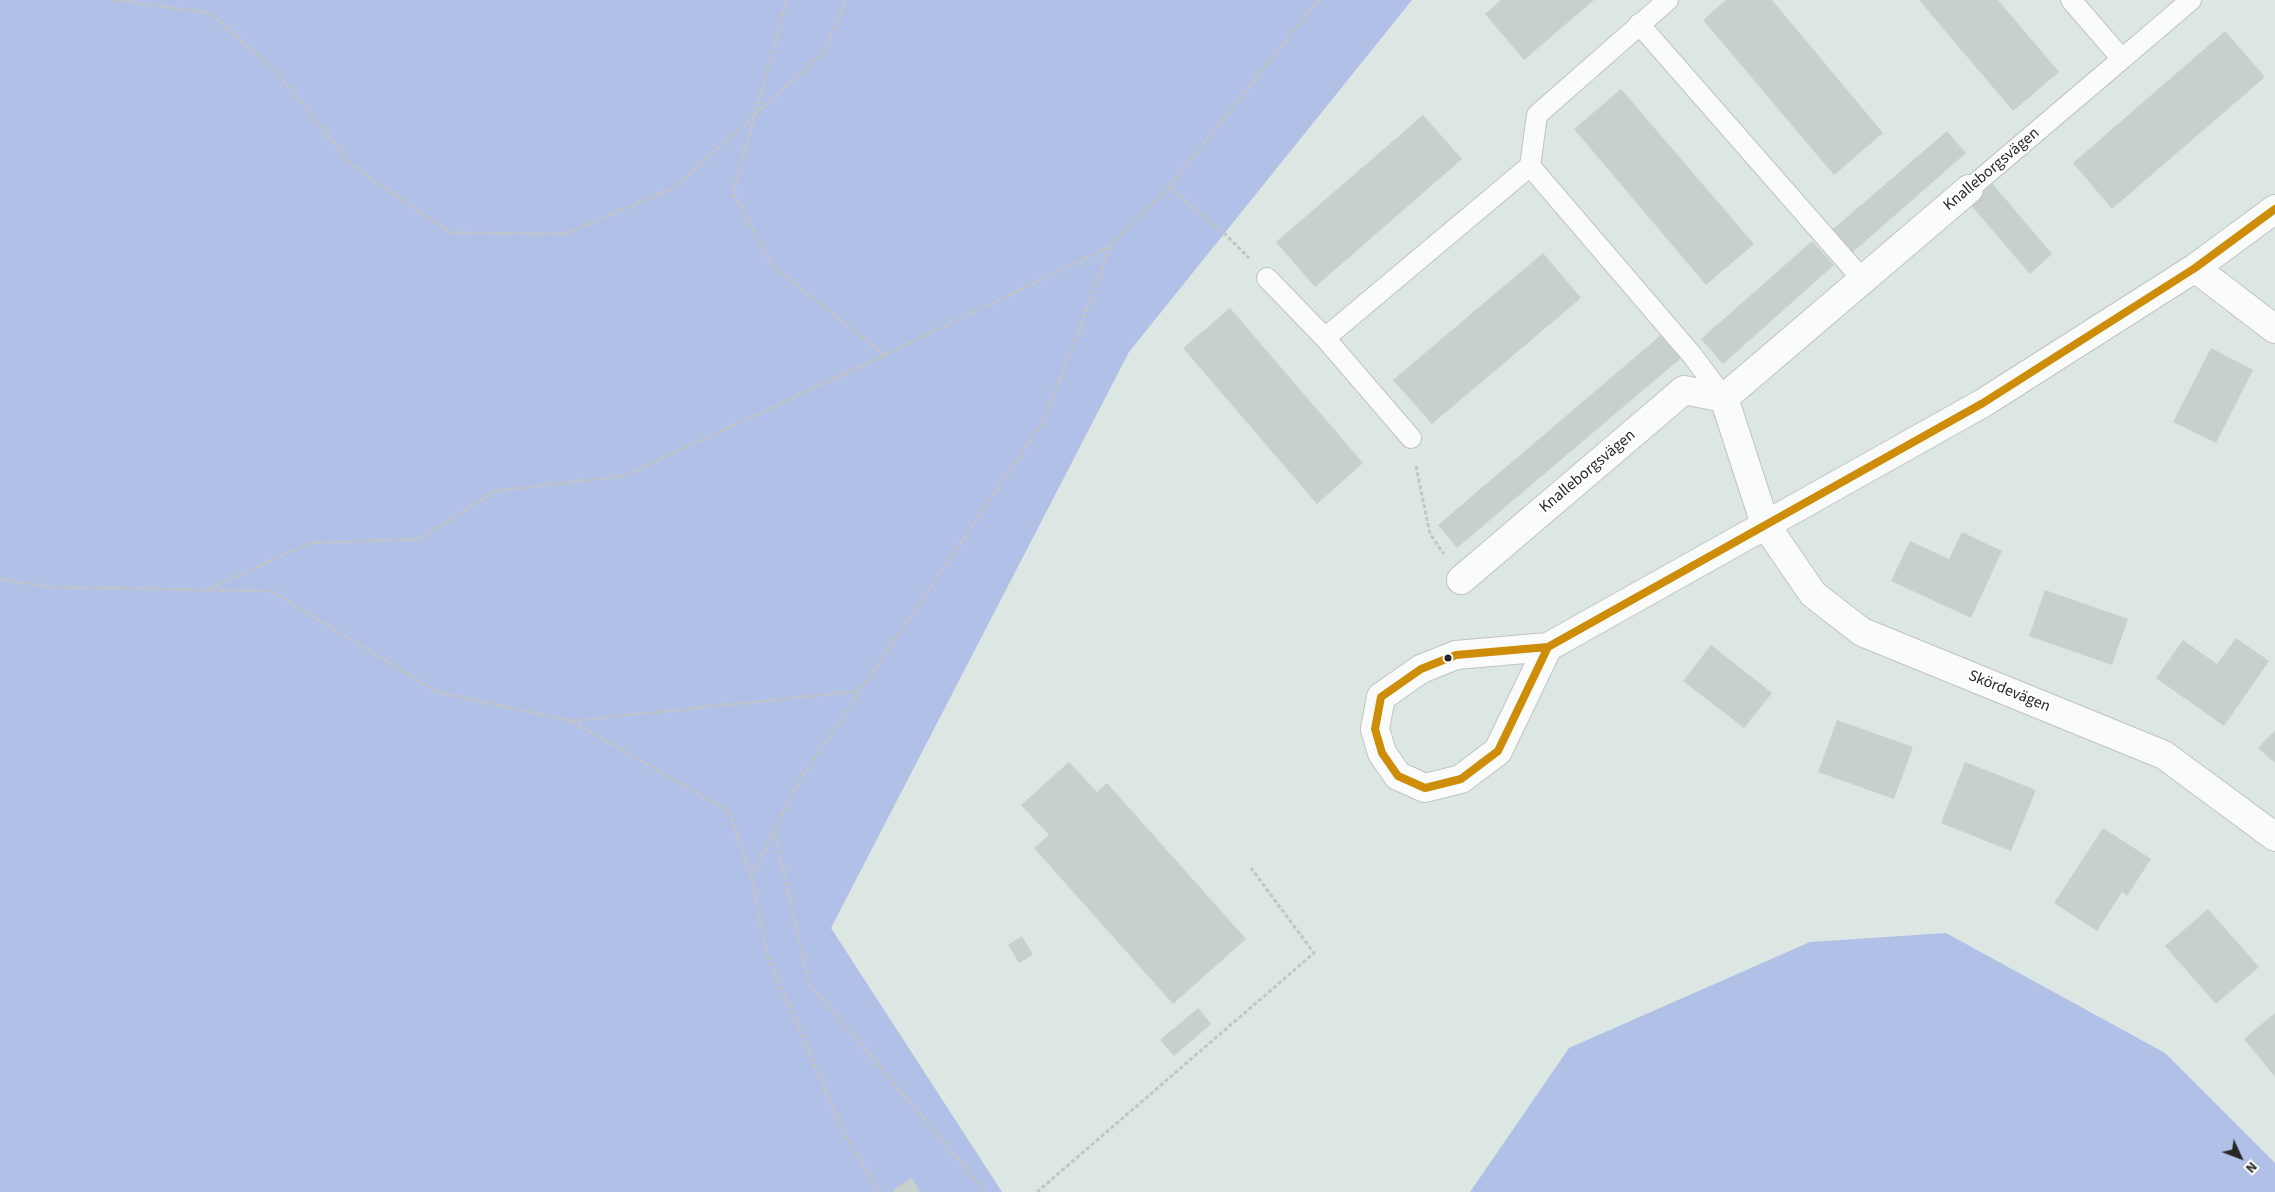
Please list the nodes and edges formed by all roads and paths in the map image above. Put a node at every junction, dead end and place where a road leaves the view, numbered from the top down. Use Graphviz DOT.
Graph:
graph roads {
  1 [pos="115,0"];
  2 [pos="787,0"];
  3 [pos="846,0"];
  4 [pos="1318,0"];
  5 [pos="1668,0"];
  6 [pos="2071,0"];
  7 [pos="2191,0"];
  8 [pos="1639,24"];
  9 [pos="2122,59"];
  10 [pos="755,115"];
  11 [pos="1530,166"];
  12 [pos="1169,188"];
  13 [pos="1969,189"];
  14 [pos="2275,209"];
  15 [pos="1227,236"];
  16 [pos="1111,245"];
  17 [pos="2195,268"];
  18 [pos="1267,278"];
  19 [pos="1863,280"];
  20 [pos="2275,329"];
  21 [pos="1325,338"];
  22 [pos="885,355"];
  23 [pos="1724,398"];
  24 [pos="1411,438"];
  25 [pos="1765,524"];
  26 [pos="0,579"];
  27 [pos="1461,580"];
  28 [pos="206,590"];
  29 [pos="1548,646"];
  30 [pos="860,691"];
  31 [pos="572,721"];
  32 [pos="774,831"];
  33 [pos="2275,837"];
  34 [pos="1251,868"];
  35 [pos="751,874"];
  36 [pos="879,1192"];
  37 [pos="986,1192"];
  38 [pos="1037,1192"];
  1 -- 10 [label="path"];
  2 -- 10 [label="path"];
  3 -- 10 [label="path"];
  4 -- 12 [label="path"];
  5 -- 8 [label="lane"];
  6 -- 9 [label="lane"];
  7 -- 9 [label="lane, Knalleborgsvägen"];
  8 -- 11 [label="lane"];
  8 -- 19 [label="lane"];
  9 -- 13 [label="lane, Knalleborgsvägen"];
  10 -- 22 [label="path"];
  11 -- 21 [label="lane"];
  11 -- 23 [label="lane"];
  12 -- 15 [label="path"];
  12 -- 16 [label="path"];
  13 -- 19 [label="street, Knalleborgsvägen"];
  14 -- 17 [label="street"];
  16 -- 22 [label="path"];
  16 -- 30 [label="path"];
  17 -- 20 [label="street"];
  17 -- 25 [label="street"];
  18 -- 21 [label="lane"];
  19 -- 23 [label="street, Knalleborgsvägen"];
  21 -- 24 [label="lane"];
  22 -- 28 [label="path"];
  23 -- 25 [label="street"];
  23 -- 27 [label="street, Knalleborgsvägen"];
  24 -- 27 [label="path"];
  25 -- 29 [label="street"];
  25 -- 33 [label="street, Skördevägen"];
  26 -- 28 [label="path"];
  28 -- 31 [label="path"];
  29 -- 29 [label="street"];
  30 -- 31 [label="path"];
  30 -- 32 [label="path"];
  31 -- 35 [label="path"];
  32 -- 35 [label="path"];
  32 -- 37 [label="path"];
  34 -- 38 [label="path"];
  35 -- 36 [label="path"];
}
